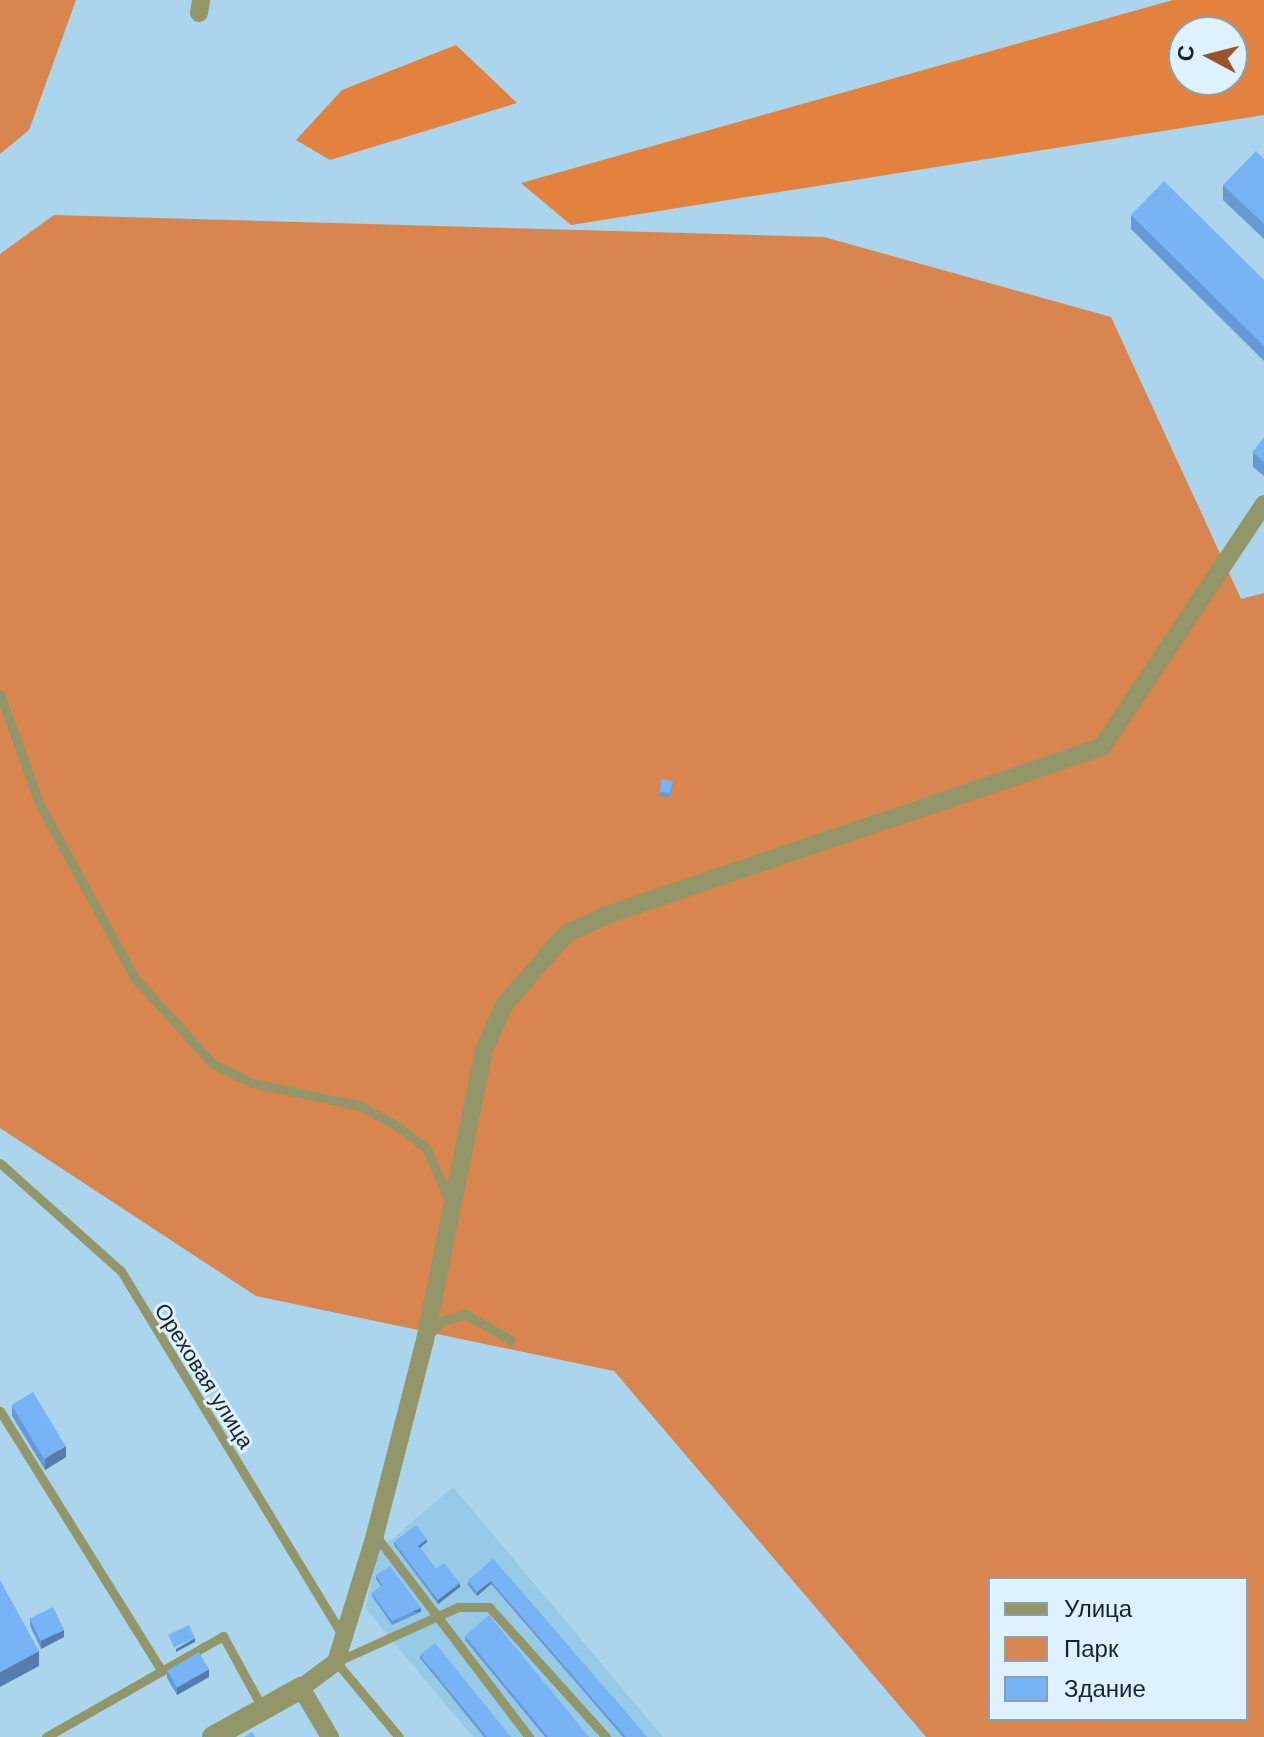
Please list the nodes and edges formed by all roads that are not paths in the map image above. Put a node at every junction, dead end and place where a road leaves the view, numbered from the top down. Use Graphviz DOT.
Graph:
graph roads {
  1 [pos="1264,504"];
  2 [pos="0,694"];
  3 [pos="0,1163"];
  4 [pos="449,1201"];
  5 [pos="425,1340"];
  6 [pos="511,1340"];
  7 [pos="0,1411"];
  8 [pos="375,1535"];
  9 [pos="432,1617"];
  10 [pos="343,1636"];
  11 [pos="336,1662"];
  12 [pos="162,1671"];
  13 [pos="301,1688"];
  14 [pos="263,1709"];
  15 [pos="46,1737"];
  16 [pos="213,1737"];
  17 [pos="330,1737"];
  18 [pos="399,1737"];
  19 [pos="529,1737"];
  20 [pos="606,1737"];
  1 -- 4 [label="street"];
  2 -- 4 [label="lane"];
  3 -- 10 [label="lane, Ореховая улица"];
  4 -- 5 [label="street"];
  5 -- 6 [label="lane"];
  5 -- 8 [label="street"];
  7 -- 12 [label="lane"];
  8 -- 9 [label="lane"];
  8 -- 10 [label="street"];
  9 -- 11 [label="lane"];
  9 -- 19 [label="lane"];
  9 -- 20 [label="lane"];
  10 -- 11 [label="street"];
  11 -- 13 [label="street"];
  11 -- 18 [label="lane"];
  12 -- 14 [label="lane"];
  12 -- 15 [label="lane"];
  13 -- 14 [label="street"];
  13 -- 17 [label="street"];
  14 -- 16 [label="street"];
}
